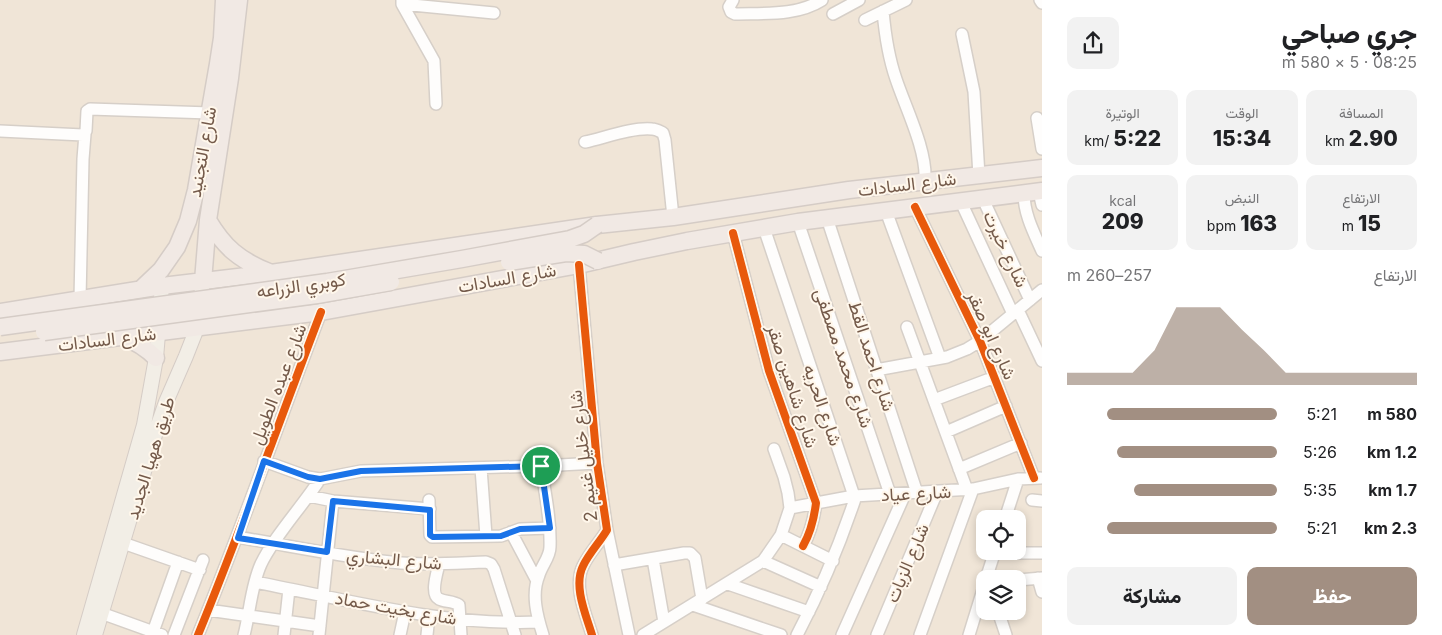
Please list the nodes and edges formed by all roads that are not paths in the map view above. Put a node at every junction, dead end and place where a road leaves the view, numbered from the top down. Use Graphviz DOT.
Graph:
graph roads {
  1 [pos="224,0"];
  2 [pos="239,0"];
  3 [pos="792,0"];
  4 [pos="822,0"];
  5 [pos="859,0"];
  6 [pos="906,0"];
  7 [pos="402,2"];
  8 [pos="731,4"];
  9 [pos="882,7"];
  10 [pos="784,12"];
  11 [pos="494,13"];
  12 [pos="834,14"];
  13 [pos="865,20"];
  14 [pos="962,34"];
  15 [pos="436,104"];
  16 [pos="210,113"];
  17 [pos="1038,118"];
  18 [pos="0,131"];
  19 [pos="85,134"];
  20 [pos="585,142"];
  21 [pos="1042,149"];
  22 [pos="1042,168"];
  23 [pos="979,176"];
  24 [pos="918,182"];
  25 [pos="849,190"];
  26 [pos="1037,195"];
  27 [pos="983,199"];
  28 [pos="961,202"];
  29 [pos="912,208"];
  30 [pos="886,211"];
  31 [pos="852,215"];
  32 [pos="673,217"];
  33 [pos="827,218"];
  34 [pos="208,220"];
  35 [pos="798,222"];
  36 [pos="597,225"];
  37 [pos="764,228"];
  38 [pos="733,233"];
  39 [pos="182,236"];
  40 [pos="206,238"];
  41 [pos="1042,252"];
  42 [pos="598,261"];
  43 [pos="579,265"];
  44 [pos="271,273"];
  45 [pos="203,281"];
  46 [pos="162,286"];
  47 [pos="141,289"];
  48 [pos="1042,290"];
  49 [pos="80,299"];
  50 [pos="1030,300"];
  51 [pos="0,312"];
  52 [pos="321,312"];
  53 [pos="1016,312"];
  54 [pos="0,327"];
  55 [pos="908,327"];
  56 [pos="197,328"];
  57 [pos="159,333"];
  58 [pos="123,337"];
  59 [pos="0,338"];
  60 [pos="980,341"];
  61 [pos="0,352"];
  62 [pos="156,358"];
  63 [pos="940,358"];
  64 [pos="1042,360"];
  65 [pos="920,362"];
  66 [pos="876,370"];
  67 [pos="995,377"];
  68 [pos="934,400"];
  69 [pos="1006,406"];
  70 [pos="946,432"];
  71 [pos="1021,443"];
  72 [pos="774,449"];
  73 [pos="264,461"];
  74 [pos="597,463"];
  75 [pos="541,466"];
  76 [pos="481,468"];
  77 [pos="959,469"];
  78 [pos="1038,478"];
  79 [pos="320,479"];
  80 [pos="1018,479"];
  81 [pos="970,490"];
  82 [pos="937,492"];
  83 [pos="917,493"];
  84 [pos="890,494"];
  85 [pos="905,494"];
  86 [pos="309,496"];
  87 [pos="855,496"];
  88 [pos="333,501"];
  89 [pos="816,503"];
  90 [pos="790,508"];
  91 [pos="1008,510"];
  92 [pos="550,528"];
  93 [pos="607,530"];
  94 [pos="511,532"];
  95 [pos="781,534"];
  96 [pos="486,536"];
  97 [pos="238,538"];
  98 [pos="123,543"];
  99 [pos="274,543"];
  100 [pos="803,546"];
  101 [pos="327,552"];
  102 [pos="1026,553"];
  103 [pos="1042,553"];
  104 [pos="653,559"];
  105 [pos="763,561"];
  106 [pos="833,561"];
  107 [pos="178,562"];
  108 [pos="439,564"];
  109 [pos="614,566"];
  110 [pos="1040,578"];
  111 [pos="1026,579"];
  112 [pos="537,581"];
  113 [pos="255,582"];
  114 [pos="728,584"];
  115 [pos="821,587"];
  116 [pos="289,589"];
  117 [pos="1042,592"];
  118 [pos="322,596"];
  119 [pos="698,602"];
  120 [pos="208,610"];
  121 [pos="405,612"];
  122 [pos="809,612"];
  123 [pos="976,612"];
  124 [pos="101,613"];
  125 [pos="249,616"];
  126 [pos="429,616"];
  127 [pos="460,620"];
  128 [pos="1001,620"];
  129 [pos="286,621"];
  130 [pos="539,622"];
  131 [pos="664,622"];
  132 [pos="512,623"];
  133 [pos="319,630"];
  134 [pos="157,633"];
  135 [pos="647,633"];
  136 [pos="84,635"];
  137 [pos="94,635"];
  138 [pos="174,635"];
  139 [pos="198,635"];
  140 [pos="244,635"];
  141 [pos="284,635"];
  142 [pos="400,635"];
  143 [pos="427,635"];
  144 [pos="461,635"];
  145 [pos="515,635"];
  146 [pos="543,635"];
  147 [pos="592,635"];
  148 [pos="629,635"];
  149 [pos="664,635"];
  150 [pos="781,635"];
  151 [pos="796,635"];
  152 [pos="842,635"];
  153 [pos="877,635"];
  154 [pos="920,635"];
  155 [pos="969,635"];
  156 [pos="1006,635"];
  1 -- 16 [label="highway, شارع التجنيد"];
  2 -- 34 [label="highway, شارع التجنيد"];
  3 -- 10 [label="street"];
  4 -- 10 [label="street"];
  5 -- 12 [label="street"];
  6 -- 9 [label="street"];
  7 -- 11 [label="street"];
  7 -- 15 [label="street"];
  8 -- 10 [label="street"];
  9 -- 13 [label="street"];
  9 -- 24 [label="street"];
  14 -- 23 [label="street"];
  16 -- 19 [label="street"];
  16 -- 39 [label="highway, شارع التجنيد"];
  17 -- 21 [label="street"];
  18 -- 19 [label="street"];
  19 -- 49 [label="street"];
  20 -- 32 [label="street"];
  22 -- 23 [label="highway, شارع السادات"];
  23 -- 24 [label="highway, شارع السادات"];
  24 -- 25 [label="highway, شارع السادات"];
  24 -- 29 [label="highway"];
  25 -- 31 [label="highway"];
  25 -- 32 [label="highway, شارع السادات"];
  26 -- 27 [label="highway, شارع السادات"];
  26 -- 41 [label="street"];
  27 -- 28 [label="highway, شارع السادات"];
  27 -- 50 [label="street, شارع خيرت"];
  28 -- 29 [label="highway, شارع السادات"];
  28 -- 53 [label="street"];
  29 -- 30 [label="highway, شارع السادات"];
  29 -- 60 [label="street, شارع ابو صقر"];
  30 -- 31 [label="highway, شارع السادات"];
  30 -- 63 [label="street"];
  31 -- 33 [label="highway, شارع السادات"];
  32 -- 36 [label="highway, شارع السادات"];
  33 -- 35 [label="highway, شارع السادات"];
  33 -- 66 [label="street, شارع احمد القط"];
  34 -- 40 [label="highway, شارع التجنيد"];
  34 -- 44 [label="highway"];
  35 -- 37 [label="highway, شارع السادات"];
  35 -- 84 [label="street, شارع محمد مصطفى"];
  36 -- 44 [label="highway, شارع السادات"];
  36 -- 54 [label="highway, كوبري الزراعه, bridge"];
  37 -- 38 [label="highway, شارع السادات"];
  37 -- 87 [label="street, شارع الحريه"];
  38 -- 42 [label="highway, شارع السادات"];
  38 -- 89 [label="street, شارع شاهين صقر"];
  39 -- 40 [label="highway"];
  39 -- 47 [label="highway, شارع التجنيد"];
  40 -- 45 [label="highway, شارع التجنيد"];
  42 -- 43 [label="highway, شارع السادات"];
  42 -- 59 [label="highway, كوبري الزراعه, bridge"];
  43 -- 52 [label="highway, شارع السادات"];
  43 -- 74 [label="street, شارع خليل غنيم 2"];
  44 -- 45 [label="highway, شارع السادات"];
  45 -- 46 [label="highway, شارع السادات"];
  45 -- 56 [label="main road, طريق ههيا الجديد"];
  46 -- 47 [label="highway, شارع السادات"];
  46 -- 57 [label="main road, طريق ههيا الجديد"];
  47 -- 49 [label="highway, شارع السادات"];
  48 -- 50 [label="street"];
  49 -- 51 [label="highway, شارع السادات"];
  50 -- 53 [label="street"];
  52 -- 56 [label="highway, شارع السادات"];
  52 -- 73 [label="street, شارع عبده الطويل"];
  53 -- 60 [label="street"];
  53 -- 64 [label="street"];
  55 -- 65 [label="street"];
  56 -- 57 [label="highway, شارع السادات"];
  56 -- 98 [label="main road, طريق ههيا الجديد"];
  57 -- 58 [label="highway, شارع السادات"];
  57 -- 62 [label="main road, طريق ههيا الجديد"];
  58 -- 61 [label="highway, شارع السادات"];
  58 -- 62 [label="highway"];
  60 -- 63 [label="street"];
  60 -- 67 [label="street, شارع ابو صقر"];
  62 -- 136 [label="main road, طريق ههيا الجديد"];
  63 -- 65 [label="street"];
  65 -- 66 [label="street"];
  65 -- 68 [label="street"];
  66 -- 83 [label="street, شارع احمد القط"];
  67 -- 68 [label="street"];
  67 -- 69 [label="street, شارع ابو صقر"];
  68 -- 70 [label="street"];
  69 -- 70 [label="street"];
  69 -- 71 [label="street, شارع ابو صقر"];
  70 -- 77 [label="street"];
  71 -- 77 [label="street"];
  71 -- 78 [label="street, شارع ابو صقر"];
  72 -- 90 [label="street"];
  73 -- 79 [label="street"];
  73 -- 97 [label="street, شارع عبده الطويل"];
  74 -- 75 [label="street"];
  74 -- 93 [label="street, شارع خليل غنيم 2"];
  75 -- 76 [label="street"];
  75 -- 92 [label="street"];
  76 -- 79 [label="street"];
  76 -- 96 [label="street"];
  77 -- 81 [label="street"];
  78 -- 80 [label="street, شارع عياد"];
  79 -- 86 [label="street"];
  80 -- 81 [label="street, شارع عياد"];
  80 -- 91 [label="street"];
  81 -- 82 [label="street, شارع عياد"];
  81 -- 154 [label="street"];
  82 -- 83 [label="street, شارع عياد"];
  82 -- 153 [label="street, شارع الزيات"];
  83 -- 85 [label="street, شارع عياد"];
  84 -- 85 [label="street, شارع عياد"];
  84 -- 87 [label="street, شارع عياد"];
  85 -- 152 [label="street"];
  86 -- 88 [label="street"];
  86 -- 99 [label="street"];
  87 -- 89 [label="street, شارع عياد"];
  87 -- 106 [label="street"];
  88 -- 96 [label="street"];
  88 -- 101 [label="street"];
  89 -- 90 [label="street, شارع عياد"];
  89 -- 100 [label="street, شارع شاهين صقر"];
  90 -- 95 [label="street"];
  92 -- 94 [label="street"];
  92 -- 112 [label="street"];
  93 -- 109 [label="street"];
  93 -- 147 [label="street, شارع خليل غنيم 2"];
  94 -- 96 [label="street"];
  94 -- 112 [label="street"];
  95 -- 100 [label="street"];
  95 -- 105 [label="street"];
  97 -- 99 [label="street, شارع البشاري"];
  97 -- 120 [label="street, شارع عبده الطويل"];
  98 -- 107 [label="street"];
  98 -- 124 [label="main road, طريق ههيا الجديد"];
  99 -- 101 [label="street, شارع البشاري"];
  99 -- 113 [label="street"];
  100 -- 106 [label="street"];
  101 -- 108 [label="street, شارع البشاري"];
  101 -- 118 [label="street"];
  102 -- 103 [label="street"];
  104 -- 109 [label="street"];
  104 -- 119 [label="street"];
  104 -- 131 [label="street"];
  105 -- 114 [label="street"];
  105 -- 115 [label="street"];
  106 -- 115 [label="street"];
  107 -- 134 [label="street"];
  107 -- 138 [label="street"];
  108 -- 127 [label="street"];
  108 -- 132 [label="street, شارع البشاري"];
  109 -- 148 [label="street"];
  110 -- 111 [label="street"];
  110 -- 117 [label="street"];
  112 -- 130 [label="street"];
  113 -- 116 [label="street, شارع بخيت حماد"];
  113 -- 125 [label="street"];
  114 -- 119 [label="street"];
  114 -- 122 [label="street"];
  115 -- 122 [label="street"];
  116 -- 118 [label="street, شارع بخيت حماد"];
  116 -- 129 [label="street"];
  118 -- 121 [label="street, شارع بخيت حماد"];
  118 -- 133 [label="street"];
  119 -- 131 [label="street"];
  119 -- 150 [label="street"];
  120 -- 125 [label="street"];
  120 -- 139 [label="street, شارع عبده الطويل"];
  121 -- 126 [label="street, شارع بخيت حماد"];
  121 -- 142 [label="street"];
  122 -- 151 [label="street"];
  123 -- 155 [label="street"];
  124 -- 134 [label="street"];
  124 -- 137 [label="main road, طريق ههيا الجديد"];
  125 -- 129 [label="street"];
  125 -- 140 [label="street"];
  126 -- 127 [label="street, شارع بخيت حماد"];
  126 -- 143 [label="street"];
  127 -- 132 [label="street, شارع بخيت حماد"];
  127 -- 144 [label="street"];
  128 -- 156 [label="street"];
  129 -- 133 [label="street"];
  129 -- 141 [label="street"];
  130 -- 132 [label="street, شارع بخيت حماد"];
  130 -- 146 [label="street"];
  131 -- 135 [label="street"];
  132 -- 145 [label="street"];
  135 -- 149 [label="street"];
}
